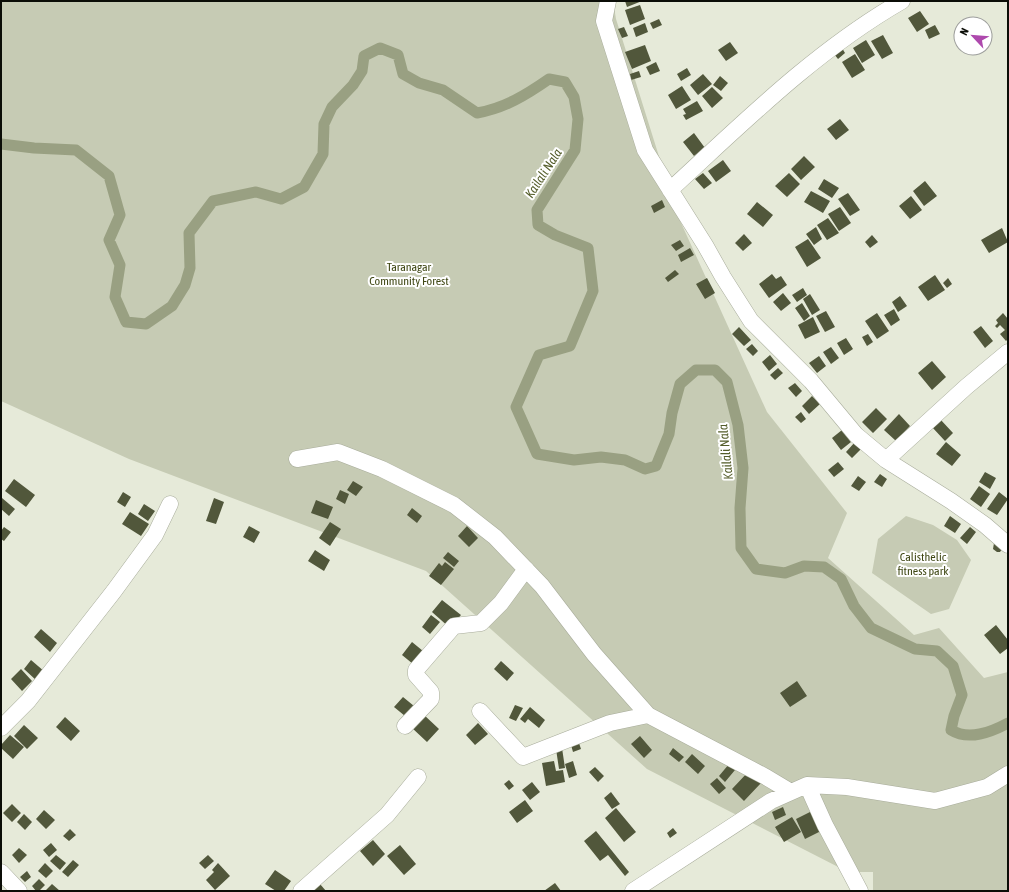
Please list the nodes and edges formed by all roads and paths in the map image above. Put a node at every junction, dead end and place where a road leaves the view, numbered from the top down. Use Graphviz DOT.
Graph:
graph roads {
  1 [pos="902,1"];
  2 [pos="607,2"];
  3 [pos="670,190"];
  4 [pos="1008,352"];
  5 [pos="297,459"];
  6 [pos="886,460"];
  7 [pos="170,504"];
  8 [pos="1008,545"];
  9 [pos="526,569"];
  10 [pos="480,711"];
  11 [pos="648,715"];
  12 [pos="405,726"];
  13 [pos="1,728"];
  14 [pos="1008,774"];
  15 [pos="418,778"];
  16 [pos="807,785"];
  17 [pos="792,792"];
  18 [pos="1,872"];
  19 [pos="18,891"];
  20 [pos="301,891"];
  21 [pos="633,891"];
  22 [pos="860,891"];
  1 -- 3 [label="street"];
  2 -- 3 [label="street"];
  3 -- 6 [label="street"];
  4 -- 6 [label="street"];
  5 -- 9 [label="street"];
  6 -- 8 [label="street"];
  7 -- 13 [label="street"];
  9 -- 11 [label="street"];
  9 -- 12 [label="street"];
  10 -- 11 [label="street"];
  11 -- 17 [label="street"];
  14 -- 16 [label="street"];
  15 -- 20 [label="street"];
  16 -- 17 [label="street"];
  16 -- 22 [label="street"];
  17 -- 21 [label="street"];
  18 -- 19 [label="street"];
}
